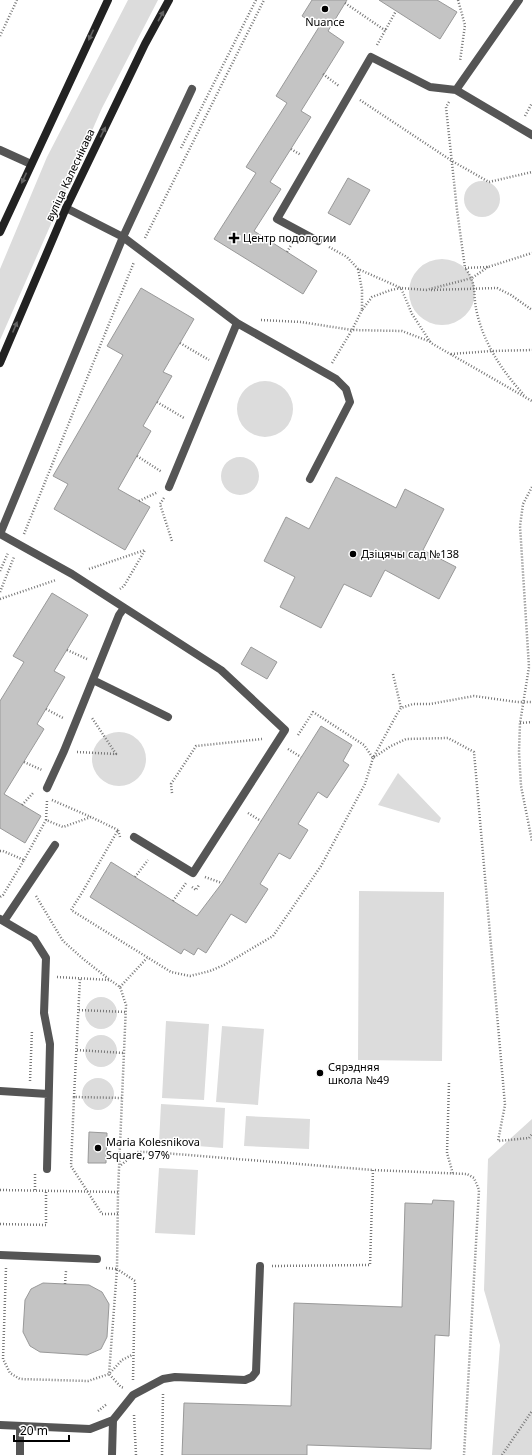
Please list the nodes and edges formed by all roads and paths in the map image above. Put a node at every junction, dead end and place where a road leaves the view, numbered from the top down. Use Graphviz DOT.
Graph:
graph roads {
  1 [pos="17,0"];
  2 [pos="108,0"];
  3 [pos="169,0"];
  4 [pos="256,0"];
  5 [pos="264,0"];
  6 [pos="458,0"];
  7 [pos="519,0"];
  8 [pos="345,3"];
  9 [pos="396,11"];
  10 [pos="386,30"];
  11 [pos="0,36"];
  12 [pos="371,57"];
  13 [pos="460,62"];
  14 [pos="323,74"];
  15 [pos="192,89"];
  16 [pos="456,90"];
  17 [pos="349,92"];
  18 [pos="532,136"];
  19 [pos="0,150"];
  20 [pos="178,154"];
  21 [pos="452,161"];
  22 [pos="31,164"];
  23 [pos="532,172"];
  24 [pos="66,208"];
  25 [pos="0,232"];
  26 [pos="123,237"];
  27 [pos="318,241"];
  28 [pos="140,250"];
  29 [pos="532,253"];
  30 [pos="488,267"];
  31 [pos="465,268"];
  32 [pos="358,269"];
  33 [pos="472,278"];
  34 [pos="401,288"];
  35 [pos="475,289"];
  36 [pos="426,290"];
  37 [pos="362,310"];
  38 [pos="532,310"];
  39 [pos="237,323"];
  40 [pos="352,330"];
  41 [pos="180,343"];
  42 [pos="431,343"];
  43 [pos="492,350"];
  44 [pos="532,350"];
  45 [pos="450,354"];
  46 [pos="0,363"];
  47 [pos="219,366"];
  48 [pos="326,373"];
  49 [pos="527,398"];
  50 [pos="532,401"];
  51 [pos="157,402"];
  52 [pos="195,425"];
  53 [pos="137,456"];
  54 [pos="173,478"];
  55 [pos="310,479"];
  56 [pos="169,487"];
  57 [pos="532,487"];
  58 [pos="139,501"];
  59 [pos="0,534"];
  60 [pos="172,541"];
  61 [pos="16,542"];
  62 [pos="0,571"];
  63 [pos="90,574"];
  64 [pos="54,575"];
  65 [pos="113,588"];
  66 [pos="0,592"];
  67 [pos="0,599"];
  68 [pos="124,608"];
  69 [pos="67,650"];
  70 [pos="92,662"];
  71 [pos="394,674"];
  72 [pos="93,680"];
  73 [pos="522,702"];
  74 [pos="532,702"];
  75 [pos="83,704"];
  76 [pos="401,708"];
  77 [pos="46,709"];
  78 [pos="168,717"];
  79 [pos="68,721"];
  80 [pos="532,722"];
  81 [pos="520,723"];
  82 [pos="265,736"];
  83 [pos="297,737"];
  84 [pos="292,743"];
  85 [pos="288,749"];
  86 [pos="64,751"];
  87 [pos="284,756"];
  88 [pos="301,757"];
  89 [pos="373,758"];
  90 [pos="24,762"];
  91 [pos="45,772"];
  92 [pos="47,788"];
  93 [pos="35,792"];
  94 [pos="172,793"];
  95 [pos="47,797"];
  96 [pos="22,805"];
  97 [pos="251,806"];
  98 [pos="46,820"];
  99 [pos="260,822"];
  100 [pos="118,830"];
  101 [pos="134,837"];
  102 [pos="532,841"];
  103 [pos="123,843"];
  104 [pos="54,845"];
  105 [pos="1,850"];
  106 [pos="24,860"];
  107 [pos="154,863"];
  108 [pos="209,870"];
  109 [pos="135,877"];
  110 [pos="180,879"];
  111 [pos="186,883"];
  112 [pos="200,883"];
  113 [pos="222,883"];
  114 [pos="35,894"];
  115 [pos="0,898"];
  116 [pos="173,901"];
  117 [pos="2,920"];
  118 [pos="147,958"];
  119 [pos="55,971"];
  120 [pos="80,978"];
  121 [pos="110,980"];
  122 [pos="120,987"];
  123 [pos="79,1010"];
  124 [pos="126,1012"];
  125 [pos="32,1027"];
  126 [pos="77,1050"];
  127 [pos="124,1053"];
  128 [pos="23,1081"];
  129 [pos="449,1083"];
  130 [pos="0,1091"];
  131 [pos="48,1094"];
  132 [pos="74,1097"];
  133 [pos="123,1098"];
  134 [pos="532,1134"];
  135 [pos="120,1165"];
  136 [pos="35,1166"];
  137 [pos="47,1169"];
  138 [pos="373,1170"];
  139 [pos="453,1174"];
  140 [pos="0,1190"];
  141 [pos="35,1190"];
  142 [pos="46,1190"];
  143 [pos="87,1191"];
  144 [pos="118,1192"];
  145 [pos="118,1214"];
  146 [pos="0,1224"];
  147 [pos="0,1255"];
  148 [pos="97,1259"];
  149 [pos="7,1262"];
  150 [pos="66,1265"];
  151 [pos="260,1266"];
  152 [pos="118,1269"];
  153 [pos="65,1284"];
  154 [pos="132,1355"];
  155 [pos="110,1374"];
  156 [pos="163,1379"];
  157 [pos="121,1393"];
  158 [pos="133,1395"];
  159 [pos="109,1403"];
  160 [pos="532,1411"];
  161 [pos="96,1412"];
  162 [pos="113,1420"];
  163 [pos="0,1425"];
  164 [pos="20,1426"];
  165 [pos="20,1455"];
  166 [pos="112,1455"];
  167 [pos="136,1455"];
  168 [pos="162,1455"];
  169 [pos="464,1455"];
  170 [pos="502,1455"];
  1 -- 11 [label="path"];
  2 -- 22 [label="main road, one-way"];
  24 -- 3 [label="main road, вуліца Калеснікава, one-way"];
  4 -- 20 [label="path"];
  5 -- 28 [label="path"];
  6 -- 13 [label="path"];
  7 -- 16 [label="lane"];
  8 -- 10 [label="path"];
  9 -- 10 [label="path"];
  10 -- 12 [label="path"];
  12 -- 16 [label="lane"];
  12 -- 17 [label="lane"];
  14 -- 17 [label="path"];
  15 -- 26 [label="lane"];
  16 -- 18 [label="lane"];
  16 -- 21 [label="path"];
  17 -- 21 [label="path"];
  17 -- 27 [label="lane"];
  19 -- 22 [label="lane"];
  21 -- 23 [label="path"];
  21 -- 31 [label="path"];
  22 -- 25 [label="main road, one-way"];
  24 -- 26 [label="lane"];
  46 -- 24 [label="main road, вуліца Калеснікава, one-way"];
  26 -- 28 [label="lane"];
  26 -- 59 [label="lane"];
  27 -- 32 [label="path"];
  28 -- 39 [label="lane"];
  28 -- 61 [label="path"];
  29 -- 30 [label="path"];
  30 -- 31 [label="path"];
  30 -- 33 [label="path"];
  31 -- 33 [label="path"];
  32 -- 34 [label="path"];
  32 -- 37 [label="path"];
  33 -- 35 [label="path"];
  33 -- 36 [label="path"];
  34 -- 36 [label="path"];
  34 -- 37 [label="path"];
  34 -- 42 [label="path"];
  35 -- 36 [label="path"];
  35 -- 38 [label="path"];
  35 -- 43 [label="path"];
  37 -- 40 [label="path"];
  39 -- 40 [label="path"];
  39 -- 47 [label="lane"];
  39 -- 48 [label="lane"];
  40 -- 42 [label="path"];
  40 -- 48 [label="path"];
  41 -- 47 [label="path"];
  42 -- 45 [label="path"];
  43 -- 44 [label="path"];
  43 -- 45 [label="path"];
  43 -- 49 [label="path"];
  45 -- 49 [label="path"];
  47 -- 52 [label="lane"];
  48 -- 55 [label="lane"];
  49 -- 50 [label="path"];
  51 -- 52 [label="path"];
  52 -- 54 [label="lane"];
  53 -- 54 [label="path"];
  54 -- 56 [label="lane"];
  56 -- 58 [label="path"];
  56 -- 60 [label="path"];
  57 -- 73 [label="path"];
  59 -- 61 [label="lane"];
  61 -- 62 [label="path"];
  61 -- 66 [label="path"];
  61 -- 68 [label="lane"];
  63 -- 65 [label="path"];
  64 -- 67 [label="path"];
  68 -- 72 [label="lane"];
  68 -- 101 [label="lane"];
  69 -- 70 [label="path"];
  71 -- 76 [label="path"];
  72 -- 75 [label="lane"];
  72 -- 78 [label="lane"];
  73 -- 74 [label="path"];
  73 -- 76 [label="path"];
  73 -- 81 [label="path"];
  75 -- 86 [label="lane"];
  75 -- 86 [label="path"];
  76 -- 89 [label="path"];
  77 -- 79 [label="path"];
  80 -- 81 [label="path"];
  81 -- 102 [label="path"];
  82 -- 94 [label="path"];
  83 -- 89 [label="path"];
  84 -- 85 [label="path"];
  85 -- 87 [label="path"];
  85 -- 88 [label="path"];
  86 -- 92 [label="lane"];
  89 -- 118 [label="path"];
  89 -- 134 [label="path"];
  90 -- 91 [label="path"];
  93 -- 96 [label="path"];
  95 -- 98 [label="path"];
  97 -- 99 [label="path"];
  98 -- 100 [label="path"];
  98 -- 106 [label="path"];
  100 -- 103 [label="path"];
  100 -- 118 [label="path"];
  104 -- 117 [label="lane"];
  105 -- 106 [label="path"];
  106 -- 115 [label="path"];
  107 -- 109 [label="path"];
  108 -- 113 [label="path"];
  110 -- 111 [label="path"];
  111 -- 112 [label="path"];
  111 -- 116 [label="path"];
  114 -- 121 [label="path"];
  117 -- 131 [label="lane"];
  118 -- 122 [label="path"];
  119 -- 120 [label="path"];
  120 -- 121 [label="path"];
  120 -- 123 [label="path"];
  121 -- 122 [label="path"];
  122 -- 124 [label="path"];
  123 -- 124 [label="path"];
  123 -- 126 [label="path"];
  124 -- 127 [label="path"];
  125 -- 128 [label="path"];
  126 -- 127 [label="path"];
  126 -- 132 [label="path"];
  127 -- 133 [label="path"];
  129 -- 139 [label="path"];
  130 -- 131 [label="lane"];
  131 -- 137 [label="lane"];
  132 -- 133 [label="path"];
  132 -- 143 [label="path"];
  133 -- 135 [label="path"];
  135 -- 138 [label="path"];
  135 -- 144 [label="path"];
  136 -- 141 [label="path"];
  138 -- 139 [label="path"];
  138 -- 151 [label="path"];
  139 -- 169 [label="path"];
  140 -- 141 [label="path"];
  141 -- 142 [label="path"];
  142 -- 143 [label="path"];
  142 -- 146 [label="path"];
  143 -- 144 [label="path"];
  143 -- 145 [label="path"];
  144 -- 145 [label="path"];
  145 -- 152 [label="path"];
  147 -- 148 [label="lane"];
  149 -- 155 [label="path"];
  150 -- 153 [label="path"];
  151 -- 156 [label="lane"];
  152 -- 154 [label="path"];
  152 -- 155 [label="path"];
  154 -- 155 [label="path"];
  154 -- 158 [label="path"];
  155 -- 157 [label="path"];
  156 -- 158 [label="lane"];
  156 -- 168 [label="path"];
  158 -- 162 [label="lane"];
  158 -- 167 [label="path"];
  159 -- 161 [label="path"];
  160 -- 170 [label="path"];
  162 -- 164 [label="lane"];
  162 -- 166 [label="lane"];
  163 -- 164 [label="lane"];
  164 -- 165 [label="lane"];
}
